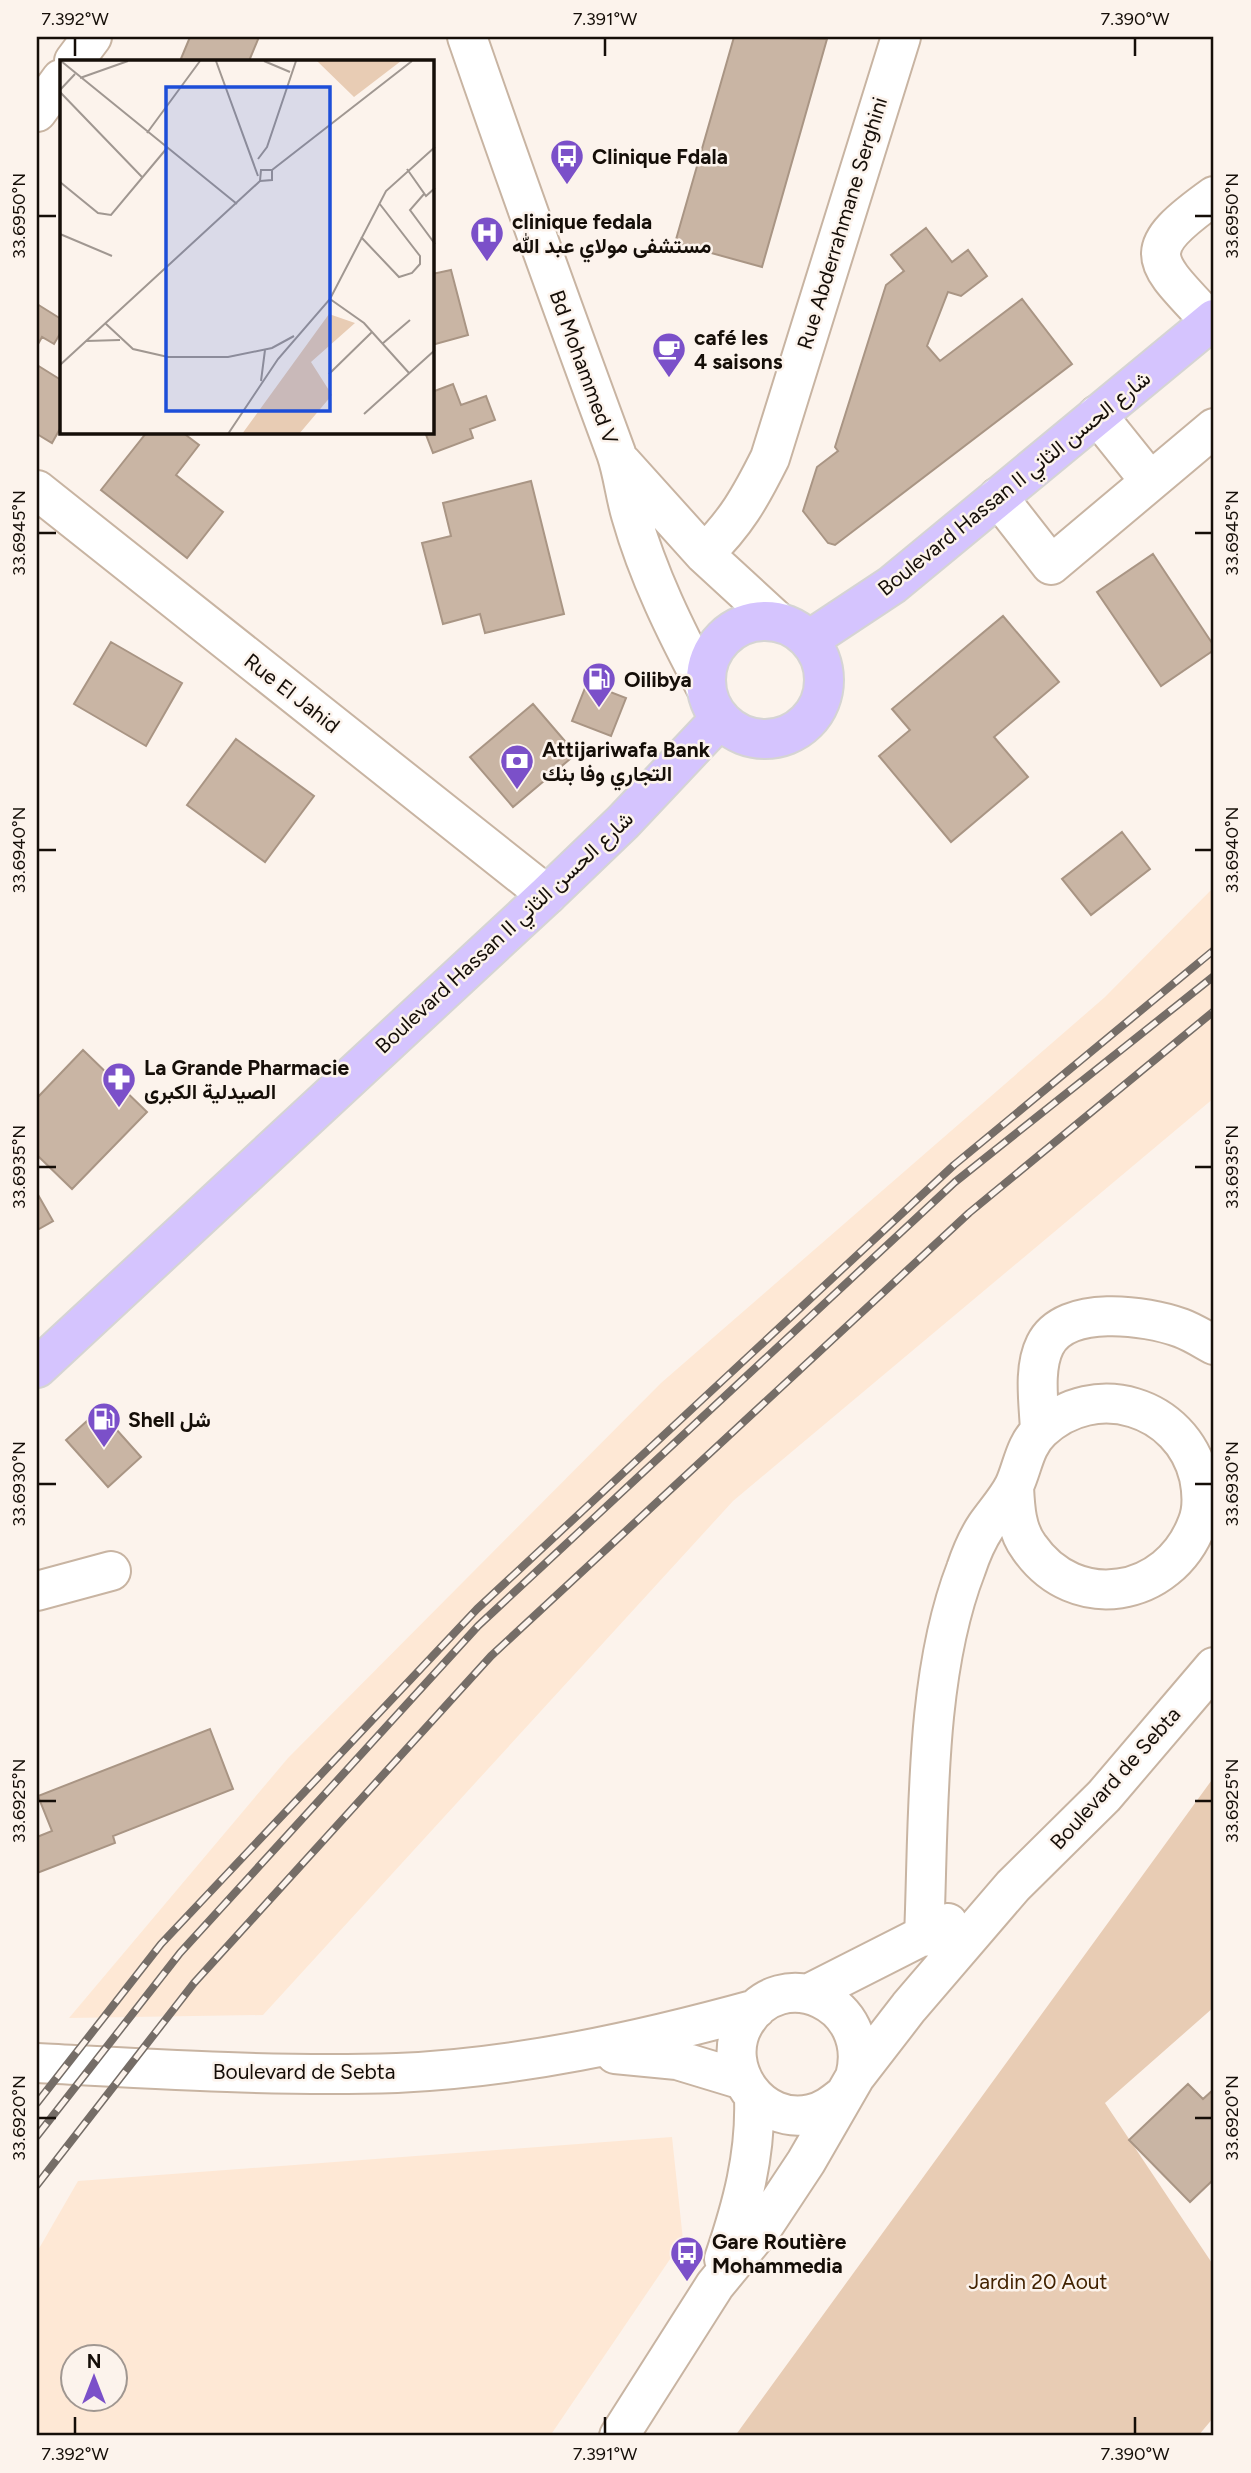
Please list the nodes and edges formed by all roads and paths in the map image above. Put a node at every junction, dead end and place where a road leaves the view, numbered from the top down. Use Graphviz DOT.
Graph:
graph roads {
  1 [pos="92,37"];
  2 [pos="467,37"];
  3 [pos="901,37"];
  4 [pos="75,60"];
  5 [pos="60,80"];
  6 [pos="37,112"];
  7 [pos="1214,196"];
  8 [pos="1213,320"];
  9 [pos="1097,415"];
  10 [pos="1214,428"];
  11 [pos="618,459"];
  12 [pos="1150,481"];
  13 [pos="37,490"];
  14 [pos="998,497"];
  15 [pos="704,554"];
  16 [pos="793,631"];
  17 [pos="713,702"];
  18 [pos="547,895"];
  19 [pos="1214,1345"];
  20 [pos="37,1368"];
  21 [pos="1040,1431"];
  22 [pos="1014,1486"];
  23 [pos="1208,1492"];
  24 [pos="111,1571"];
  25 [pos="37,1591"];
  26 [pos="1214,1667"];
  27 [pos="1013,1886"];
  28 [pos="924,1937"];
  29 [pos="808,1994"];
  30 [pos="756,2009"];
  31 [pos="570,2051"];
  32 [pos="37,2063"];
  33 [pos="849,2086"];
  34 [pos="748,2089"];
  35 [pos="715,2285"];
  36 [pos="619,2436"];
  1 -- 4 [label="street"];
  2 -- 11 [label="street, Bd Mohammed V"];
  3 -- 15 [label="street, Rue Abderrahmane Serghini"];
  5 -- 6 [label="street"];
  7 -- 8 [label="street"];
  8 -- 9 [label="main road, Boulevard Hassan II شارع الحسن الثاني"];
  9 -- 12 [label="street"];
  9 -- 14 [label="main road, Boulevard Hassan II شارع الحسن الثاني"];
  10 -- 12 [label="street"];
  11 -- 15 [label="street, Bd Mohammed V"];
  11 -- 17 [label="street, Bd Mohammed V"];
  12 -- 14 [label="street"];
  13 -- 18 [label="street, Rue El Jahid"];
  14 -- 16 [label="main road, Boulevard Hassan II شارع الحسن الثاني"];
  15 -- 16 [label="street, Bd Mohammed V"];
  16 -- 17 [label="main road"];
  16 -- 17 [label="main road"];
  17 -- 18 [label="main road, Boulevard Hassan II شارع الحسن الثاني"];
  18 -- 20 [label="main road, Boulevard Hassan II شارع الحسن الثاني"];
  19 -- 21 [label="street"];
  21 -- 22 [label="street"];
  21 -- 23 [label="street"];
  22 -- 23 [label="street"];
  22 -- 28 [label="street"];
  24 -- 25 [label="street"];
  26 -- 27 [label="street, Boulevard de Sebta"];
  27 -- 28 [label="street, Boulevard de Sebta"];
  27 -- 33 [label="street, Boulevard de Sebta"];
  28 -- 29 [label="street, Boulevard de Sebta"];
  29 -- 30 [label="street"];
  29 -- 33 [label="street"];
  30 -- 31 [label="street, Boulevard de Sebta"];
  30 -- 34 [label="street"];
  31 -- 32 [label="street, Boulevard de Sebta"];
  31 -- 34 [label="street, Boulevard de Sebta"];
  33 -- 34 [label="street"];
  33 -- 35 [label="street"];
  34 -- 35 [label="street"];
  35 -- 36 [label="street"];
}
